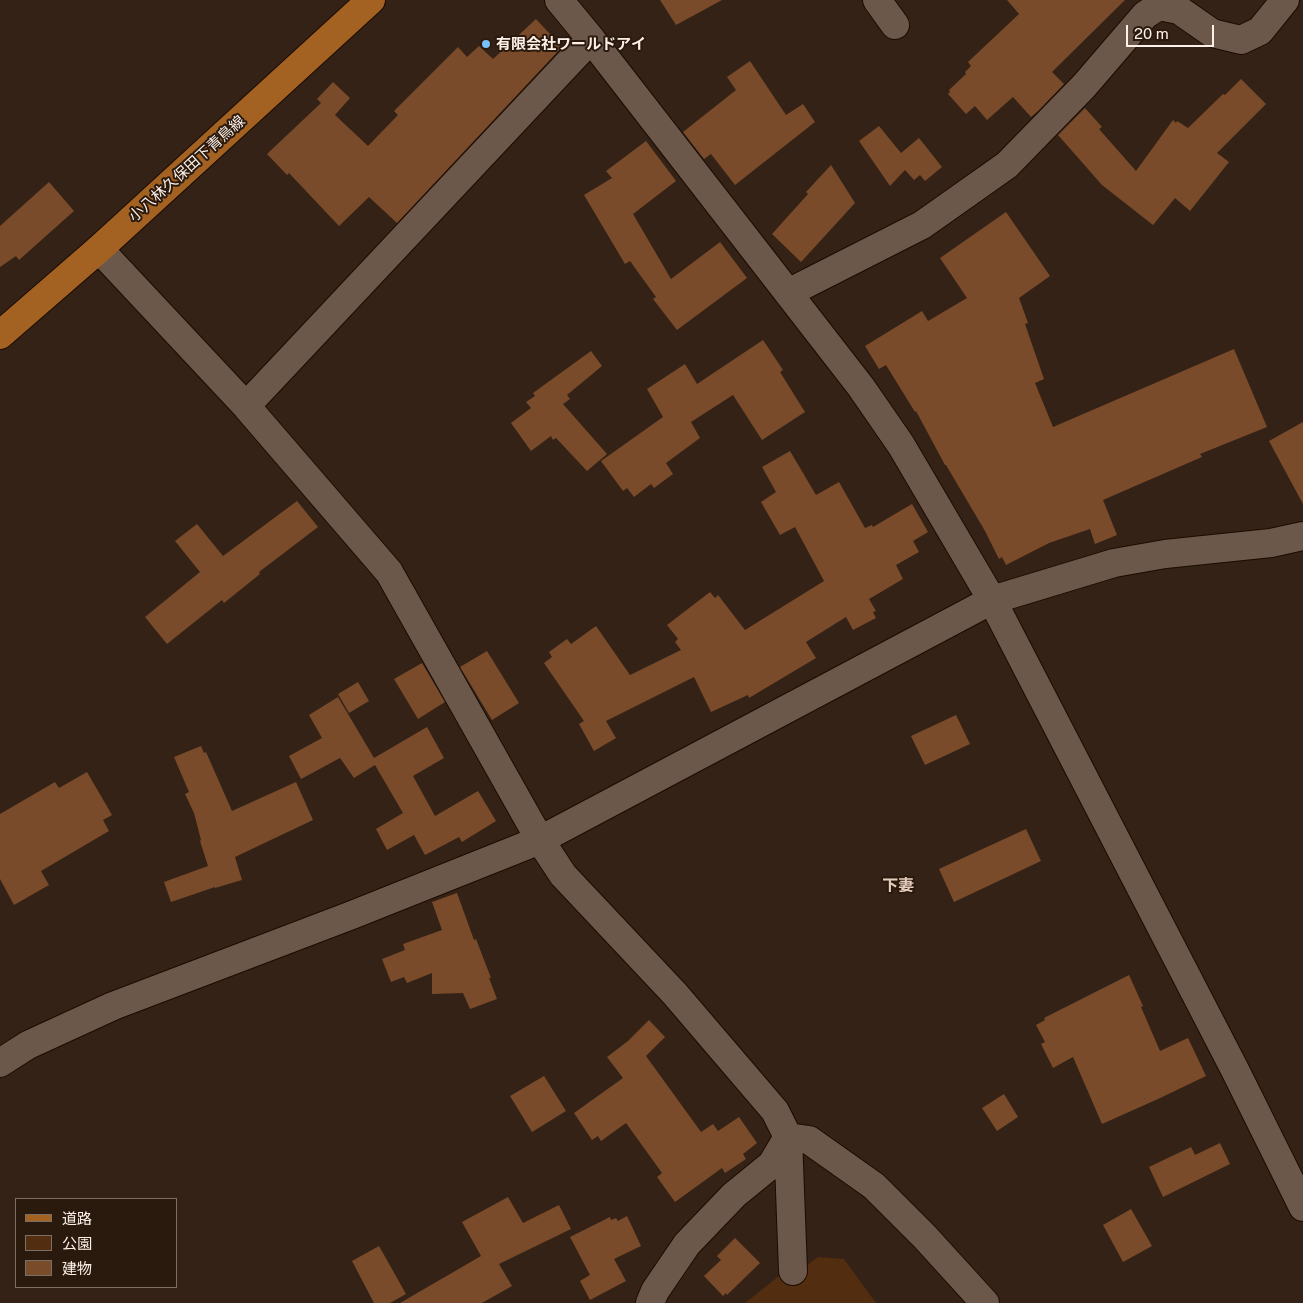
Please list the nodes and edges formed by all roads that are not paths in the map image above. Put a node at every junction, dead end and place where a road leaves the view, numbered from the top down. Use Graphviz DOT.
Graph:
graph roads {
  1 [pos="371,0"];
  2 [pos="559,0"];
  3 [pos="877,0"];
  4 [pos="1285,0"];
  5 [pos="895,25"];
  6 [pos="591,39"];
  7 [pos="98,249"];
  8 [pos="788,293"];
  9 [pos="0,335"];
  10 [pos="246,406"];
  11 [pos="1303,536"];
  12 [pos="992,600"];
  13 [pos="540,840"];
  14 [pos="0,1063"];
  15 [pos="788,1137"];
  16 [pos="1303,1207"];
  17 [pos="793,1271"];
  18 [pos="650,1303"];
  19 [pos="985,1303"];
  1 -- 7 [label="main road, 小八林久保田下青鳥線"];
  2 -- 6 [label="street"];
  3 -- 5 [label="street"];
  4 -- 8 [label="street"];
  6 -- 8 [label="street"];
  6 -- 10 [label="street"];
  7 -- 9 [label="main road, 小八林久保田下青鳥線"];
  7 -- 10 [label="street"];
  8 -- 12 [label="street"];
  10 -- 13 [label="street"];
  11 -- 12 [label="street"];
  12 -- 13 [label="street"];
  12 -- 16 [label="street"];
  13 -- 14 [label="street"];
  13 -- 15 [label="street"];
  15 -- 17 [label="street"];
  15 -- 18 [label="street"];
  15 -- 19 [label="street"];
}
